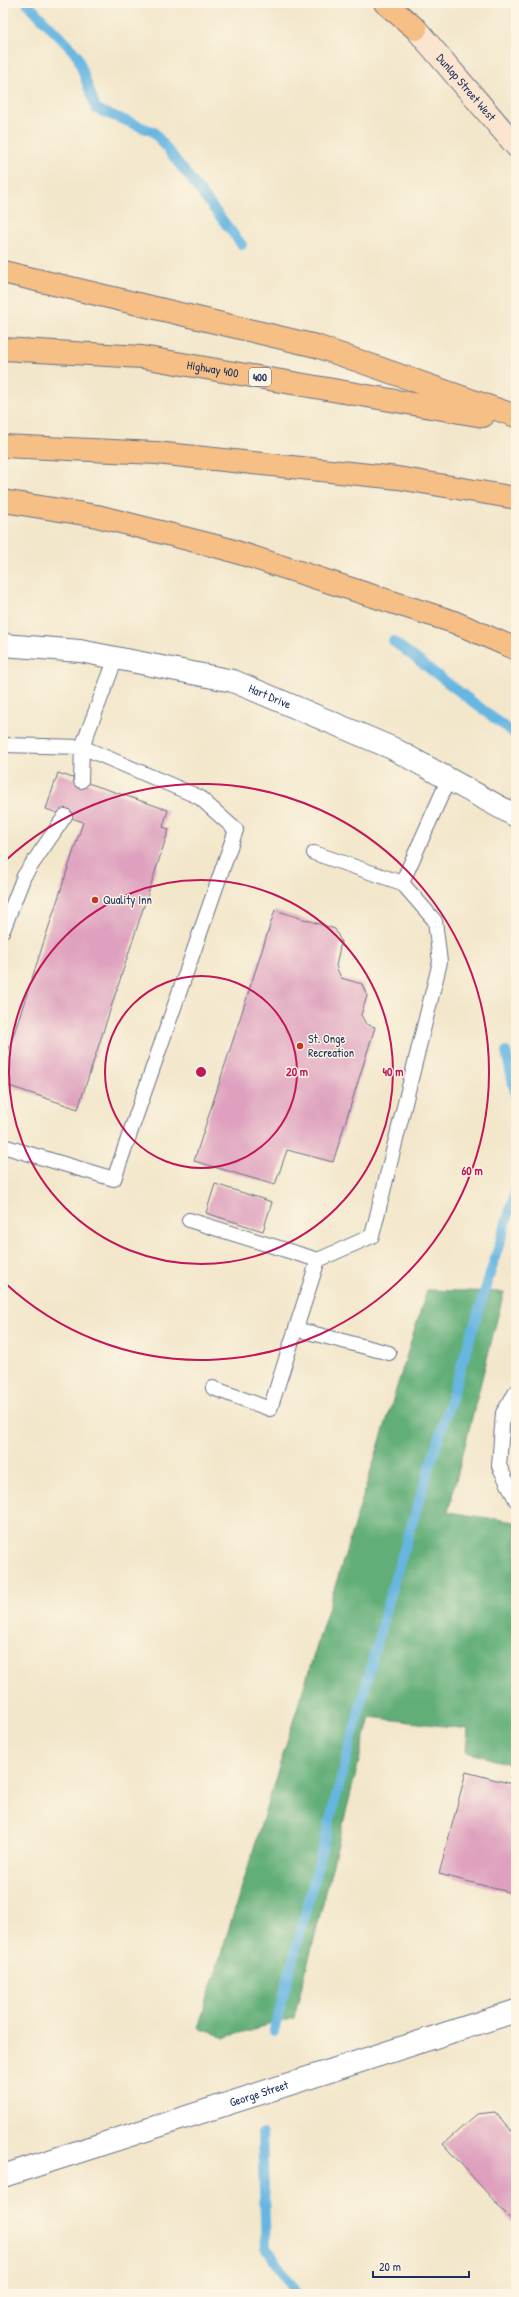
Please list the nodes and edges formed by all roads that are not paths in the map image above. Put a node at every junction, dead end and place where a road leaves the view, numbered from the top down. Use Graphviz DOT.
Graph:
graph roads {
  1 [pos="385,3"];
  2 [pos="416,29"];
  3 [pos="516,146"];
  4 [pos="3,272"];
  5 [pos="3,349"];
  6 [pos="516,416"];
  7 [pos="516,421"];
  8 [pos="3,446"];
  9 [pos="516,498"];
  10 [pos="3,501"];
  11 [pos="3,645"];
  12 [pos="516,649"];
  13 [pos="116,658"];
  14 [pos="3,745"];
  15 [pos="82,747"];
  16 [pos="449,778"];
  17 [pos="81,781"];
  18 [pos="65,816"];
  19 [pos="516,816"];
  20 [pos="314,853"];
  21 [pos="402,883"];
  22 [pos="3,930"];
  23 [pos="3,1146"];
  24 [pos="189,1220"];
  25 [pos="318,1260"];
  26 [pos="296,1329"];
  27 [pos="389,1353"];
  28 [pos="213,1388"];
  29 [pos="516,1392"];
  30 [pos="516,1500"];
  31 [pos="516,2011"];
  32 [pos="3,2176"];
  1 -- 2 [label="highway"];
  2 -- 3 [label="main road, Dunlop Street West"];
  4 -- 6 [label="highway"];
  5 -- 7 [label="highway, Highway 400 / 400"];
  8 -- 9 [label="highway"];
  10 -- 12 [label="highway"];
  11 -- 13 [label="street, Hart Drive"];
  13 -- 15 [label="lane"];
  13 -- 16 [label="street, Hart Drive"];
  14 -- 15 [label="lane"];
  15 -- 17 [label="lane"];
  15 -- 23 [label="lane"];
  16 -- 19 [label="street, Hart Drive"];
  16 -- 21 [label="lane"];
  18 -- 22 [label="lane"];
  20 -- 21 [label="lane"];
  21 -- 25 [label="lane"];
  24 -- 25 [label="lane"];
  25 -- 26 [label="lane"];
  26 -- 27 [label="lane"];
  26 -- 28 [label="lane"];
  29 -- 30 [label="lane"];
  31 -- 32 [label="street, George Street"];
}
